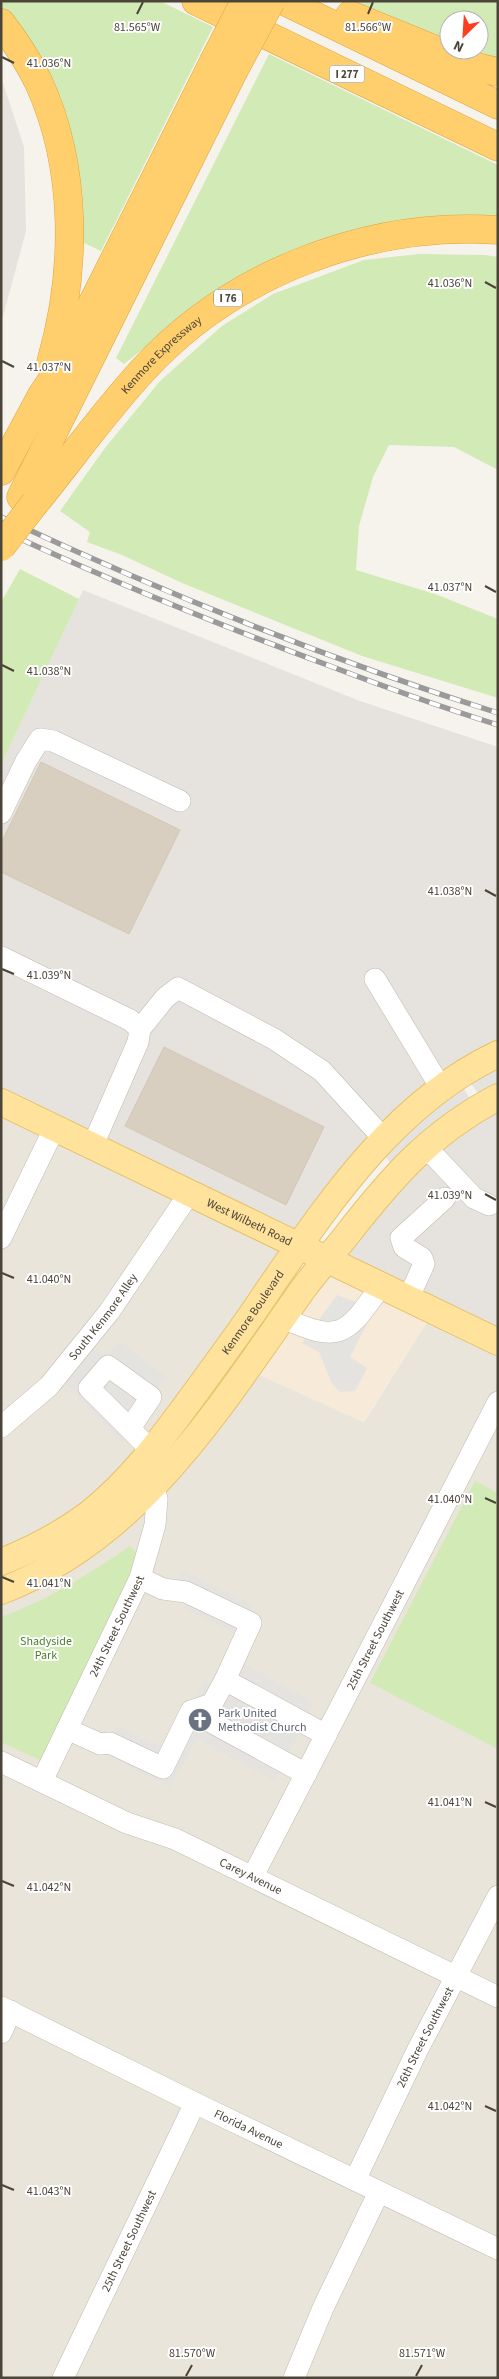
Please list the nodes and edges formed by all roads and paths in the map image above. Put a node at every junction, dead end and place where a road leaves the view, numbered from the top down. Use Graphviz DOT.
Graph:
graph roads {
  1 [pos="196,1"];
  2 [pos="245,1"];
  3 [pos="271,1"];
  4 [pos="284,1"];
  5 [pos="316,1"];
  6 [pos="1,23"];
  7 [pos="223,68"];
  8 [pos="498,72"];
  9 [pos="498,106"];
  10 [pos="498,148"];
  11 [pos="498,230"];
  12 [pos="42,396"];
  13 [pos="1,471"];
  14 [pos="28,500"];
  15 [pos="1,537"];
  16 [pos="1,547"];
  17 [pos="180,801"];
  18 [pos="1,812"];
  19 [pos="1,957"];
  20 [pos="375,979"];
  21 [pos="140,1029"];
  22 [pos="498,1054"];
  23 [pos="442,1088"];
  24 [pos="498,1097"];
  25 [pos="1,1102"];
  26 [pos="54,1129"];
  27 [pos="383,1138"];
  28 [pos="425,1146"];
  29 [pos="92,1147"];
  30 [pos="190,1194"];
  31 [pos="445,1198"];
  32 [pos="489,1205"];
  33 [pos="1,1238"];
  34 [pos="298,1246"];
  35 [pos="327,1260"];
  36 [pos="381,1286"];
  37 [pos="408,1299"];
  38 [pos="283,1318"];
  39 [pos="498,1342"];
  40 [pos="498,1402"];
  41 [pos="1,1427"];
  42 [pos="130,1428"];
  43 [pos="152,1451"];
  44 [pos="144,1480"];
  45 [pos="1,1562"];
  46 [pos="140,1578"];
  47 [pos="1,1591"];
  48 [pos="225,1680"];
  49 [pos="191,1711"];
  50 [pos="67,1729"];
  51 [pos="326,1735"];
  52 [pos="1,1762"];
  53 [pos="306,1774"];
  54 [pos="42,1782"];
  55 [pos="253,1876"];
  56 [pos="498,1896"];
  57 [pos="457,1977"];
  58 [pos="498,1997"];
  59 [pos="6,2009"];
  60 [pos="1,2032"];
  61 [pos="195,2103"];
  62 [pos="355,2180"];
  63 [pos="379,2192"];
  64 [pos="498,2249"];
  65 [pos="63,2378"];
  66 [pos="294,2378"];
  1 -- 10 [label="highway, I 277"];
  2 -- 7 [label="highway, bridge"];
  3 -- 7 [label="highway, bridge"];
  4 -- 9 [label="highway"];
  5 -- 8 [label="highway"];
  6 -- 12 [label="highway"];
  7 -- 12 [label="highway"];
  7 -- 14 [label="highway"];
  11 -- 14 [label="highway, Kenmore Expressway / I 76"];
  12 -- 13 [label="highway"];
  14 -- 15 [label="highway"];
  14 -- 16 [label="highway, Kenmore Expressway / I 76, bridge"];
  17 -- 18 [label="street"];
  19 -- 21 [label="street"];
  20 -- 23 [label="street"];
  21 -- 27 [label="street"];
  21 -- 29 [label="street"];
  22 -- 23 [label="main road, Kenmore Boulevard"];
  23 -- 27 [label="main road, Kenmore Boulevard"];
  24 -- 28 [label="main road, Kenmore Boulevard"];
  25 -- 26 [label="main road, West Wilbeth Road"];
  26 -- 29 [label="main road, West Wilbeth Road"];
  26 -- 33 [label="street"];
  27 -- 34 [label="main road, Kenmore Boulevard"];
  28 -- 32 [label="street"];
  28 -- 35 [label="main road, Kenmore Boulevard"];
  29 -- 30 [label="main road, West Wilbeth Road"];
  30 -- 34 [label="main road, West Wilbeth Road"];
  30 -- 41 [label="street, South Kenmore Alley"];
  31 -- 37 [label="street"];
  34 -- 35 [label="main road, West Wilbeth Road"];
  34 -- 43 [label="main road, Kenmore Boulevard"];
  35 -- 36 [label="main road, West Wilbeth Road"];
  35 -- 38 [label="main road, Kenmore Boulevard"];
  36 -- 37 [label="main road, West Wilbeth Road"];
  36 -- 38 [label="street"];
  37 -- 39 [label="main road, West Wilbeth Road"];
  38 -- 44 [label="main road, Kenmore Boulevard"];
  40 -- 51 [label="street, 25th Street Southwest"];
  42 -- 43 [label="street"];
  43 -- 44 [label="main road, Kenmore Boulevard"];
  44 -- 45 [label="main road, Kenmore Boulevard"];
  44 -- 46 [label="street, 24th Street Southwest"];
  44 -- 47 [label="main road, Kenmore Boulevard"];
  46 -- 48 [label="street"];
  46 -- 50 [label="street, 24th Street Southwest"];
  48 -- 49 [label="street"];
  48 -- 51 [label="street"];
  49 -- 50 [label="street"];
  49 -- 53 [label="street"];
  50 -- 54 [label="street, 24th Street Southwest"];
  51 -- 53 [label="street, 25th Street Southwest"];
  52 -- 54 [label="street, Carey Avenue"];
  53 -- 55 [label="street, 25th Street Southwest"];
  54 -- 55 [label="street, Carey Avenue"];
  55 -- 57 [label="street, Carey Avenue"];
  56 -- 57 [label="street, 26th Street Southwest"];
  57 -- 58 [label="street, Carey Avenue"];
  57 -- 62 [label="street, 26th Street Southwest"];
  59 -- 60 [label="street"];
  59 -- 61 [label="street, Florida Avenue"];
  61 -- 62 [label="street, Florida Avenue"];
  61 -- 65 [label="street, 25th Street Southwest"];
  62 -- 63 [label="street, Florida Avenue"];
  63 -- 64 [label="street, Florida Avenue"];
  63 -- 66 [label="street"];
}
